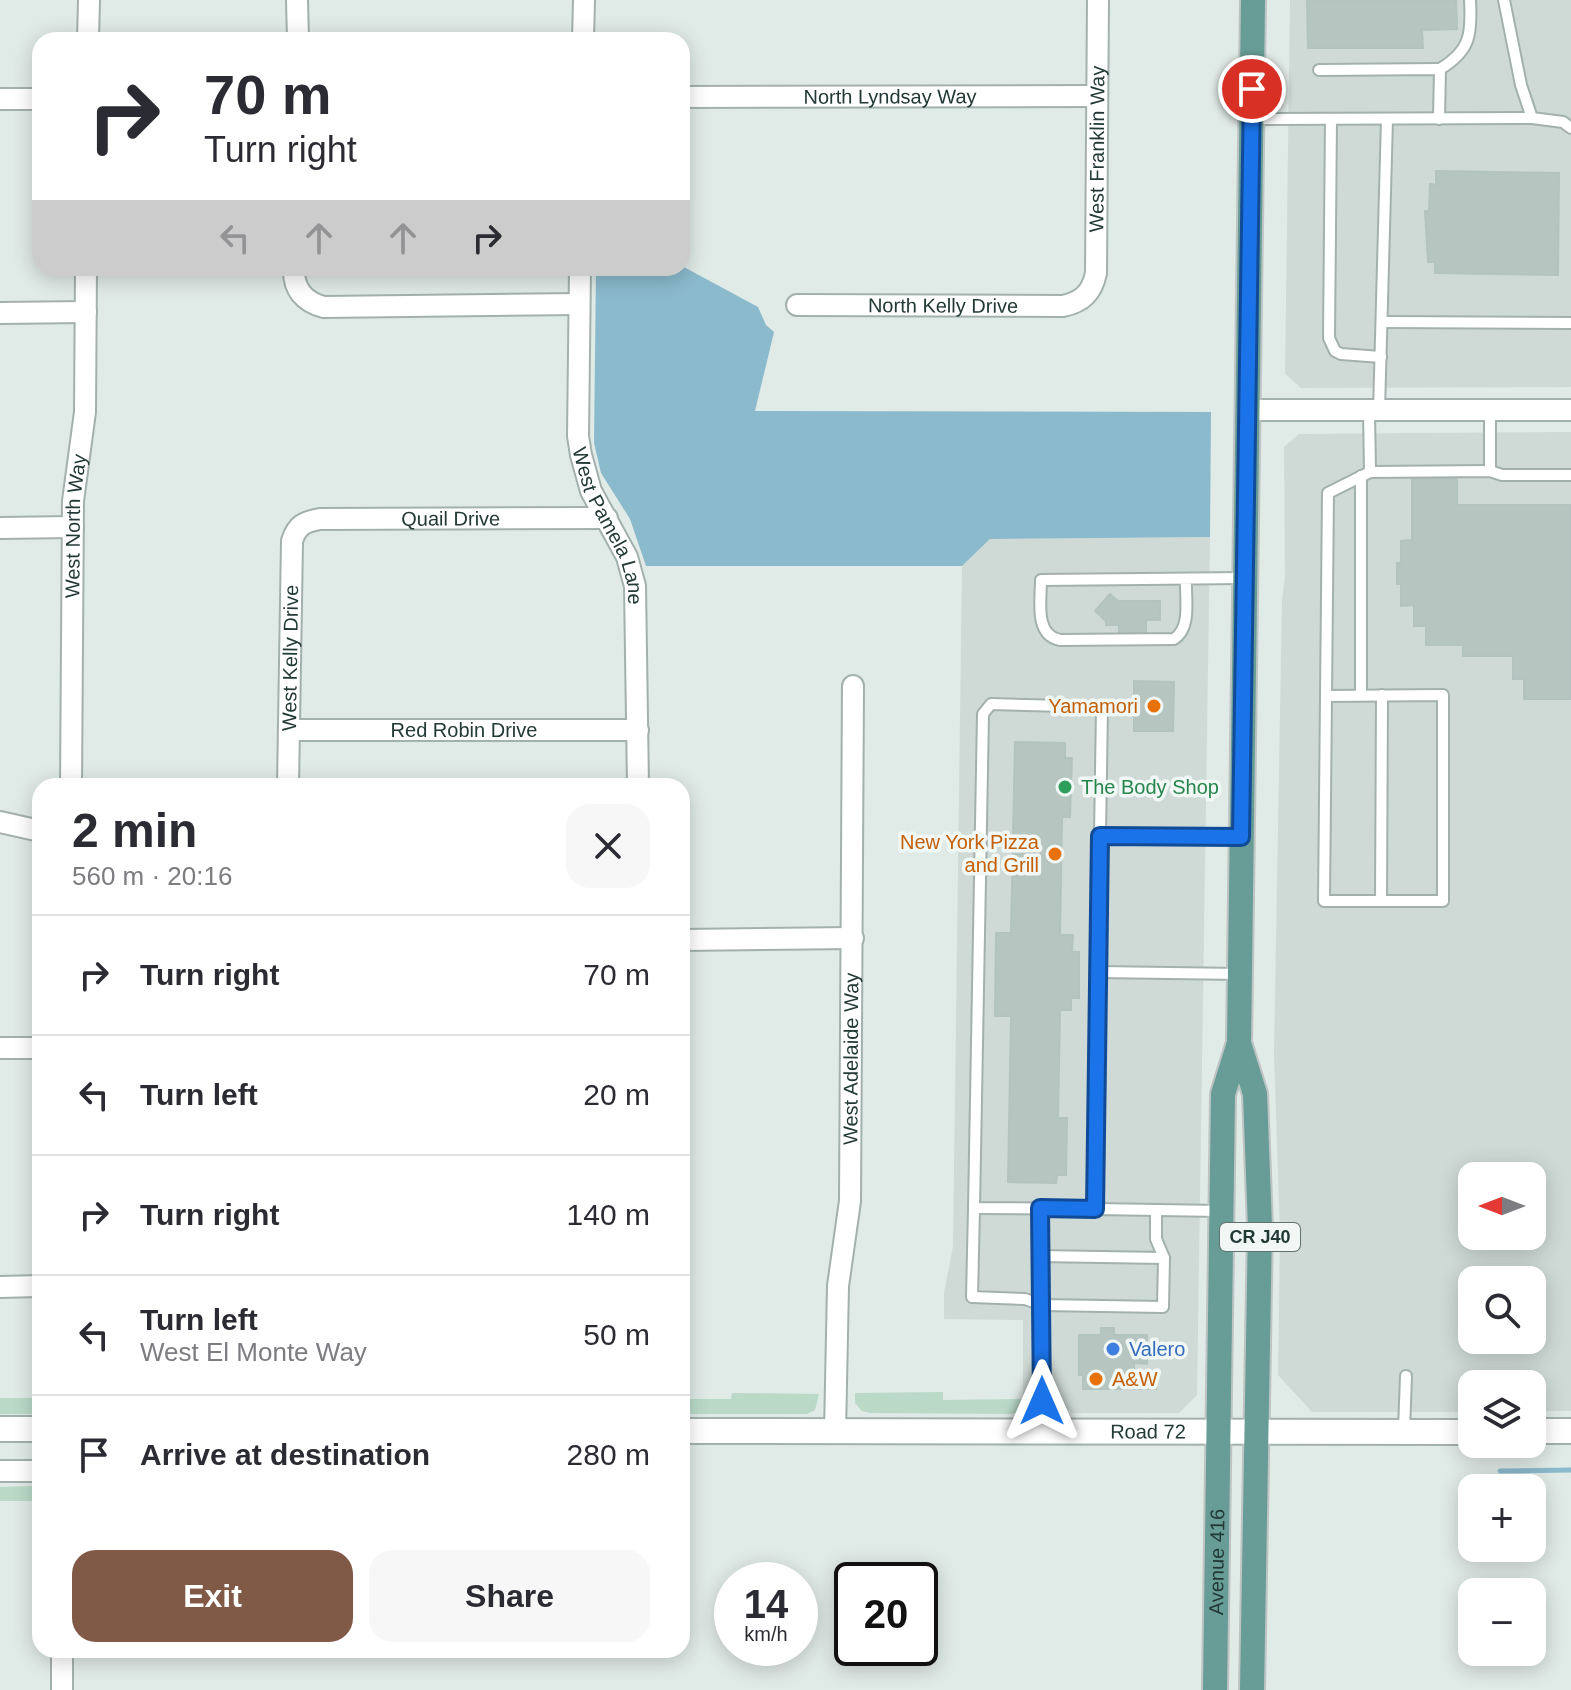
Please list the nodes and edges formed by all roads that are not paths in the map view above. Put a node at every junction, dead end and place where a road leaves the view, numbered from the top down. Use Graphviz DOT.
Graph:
graph roads {
  1 [pos="89,0"];
  2 [pos="297,0"];
  3 [pos="584,0"];
  4 [pos="1098,0"];
  5 [pos="1253,0"];
  6 [pos="1470,0"];
  7 [pos="1504,0"];
  8 [pos="88,32"];
  9 [pos="298,32"];
  10 [pos="583,32"];
  11 [pos="1440,69"];
  12 [pos="1319,70"];
  13 [pos="1097,96"];
  14 [pos="690,97"];
  15 [pos="0,99"];
  16 [pos="32,99"];
  17 [pos="1532,118"];
  18 [pos="1252,119"];
  19 [pos="1331,119"];
  20 [pos="1387,119"];
  21 [pos="1439,119"];
  22 [pos="1571,128"];
  23 [pos="86,276"];
  24 [pos="295,276"];
  25 [pos="580,276"];
  26 [pos="1086,296"];
  27 [pos="579,304"];
  28 [pos="797,305"];
  29 [pos="86,312"];
  30 [pos="0,313"];
  31 [pos="1383,322"];
  32 [pos="1571,323"];
  33 [pos="1381,357"];
  34 [pos="1247,410"];
  35 [pos="1571,410"];
  36 [pos="1374,411"];
  37 [pos="1490,411"];
  38 [pos="1490,471"];
  39 [pos="1365,474"];
  40 [pos="1571,475"];
  41 [pos="607,518"];
  42 [pos="73,527"];
  43 [pos="0,528"];
  44 [pos="296,529"];
  45 [pos="1245,578"];
  46 [pos="1186,579"];
  47 [pos="853,686"];
  48 [pos="1361,695"];
  49 [pos="1382,695"];
  50 [pos="1326,696"];
  51 [pos="290,730"];
  52 [pos="638,730"];
  53 [pos="71,778"];
  54 [pos="288,778"];
  55 [pos="638,778"];
  56 [pos="0,822"];
  57 [pos="32,829"];
  58 [pos="1100,836"];
  59 [pos="1241,837"];
  60 [pos="1381,901"];
  61 [pos="853,938"];
  62 [pos="690,940"];
  63 [pos="1098,972"];
  64 [pos="1240,974"];
  65 [pos="1239,1043"];
  66 [pos="0,1048"];
  67 [pos="32,1048"];
  68 [pos="974,1208"];
  69 [pos="1040,1208"];
  70 [pos="1095,1209"];
  71 [pos="1156,1210"];
  72 [pos="1220,1211"];
  73 [pos="1039,1256"];
  74 [pos="1164,1258"];
  75 [pos="32,1286"];
  76 [pos="0,1287"];
  77 [pos="1042,1305"];
  78 [pos="1406,1376"];
  79 [pos="0,1429"];
  80 [pos="32,1429"];
  81 [pos="690,1431"];
  82 [pos="1546,1431"];
  83 [pos="1571,1431"];
  84 [pos="835,1432"];
  85 [pos="1218,1432"];
  86 [pos="1458,1432"];
  87 [pos="1041,1433"];
  88 [pos="1257,1433"];
  89 [pos="1403,1433"];
  90 [pos="0,1471"];
  91 [pos="32,1471"];
  92 [pos="62,1658"];
  93 [pos="62,1690"];
  94 [pos="1215,1690"];
  95 [pos="1252,1690"];
  1 -- 8 [label="street"];
  2 -- 9 [label="street"];
  3 -- 10 [label="street"];
  4 -- 13 [label="street, West Franklin Way"];
  5 -- 18 [label="main road, CR J40"];
  6 -- 11 [label="lane"];
  7 -- 17 [label="lane"];
  11 -- 12 [label="lane"];
  11 -- 21 [label="lane"];
  13 -- 14 [label="street, North Lyndsay Way"];
  13 -- 26 [label="street, West Franklin Way"];
  15 -- 16 [label="street"];
  17 -- 21 [label="lane"];
  17 -- 22 [label="lane"];
  18 -- 19 [label="lane"];
  18 -- 34 [label="main road, CR J40"];
  19 -- 20 [label="lane"];
  19 -- 33 [label="lane"];
  20 -- 21 [label="lane"];
  20 -- 31 [label="lane"];
  23 -- 29 [label="street, West North Way"];
  24 -- 27 [label="street"];
  25 -- 27 [label="street, West Pamela Lane"];
  26 -- 28 [label="street, North Kelly Drive"];
  27 -- 41 [label="street, West Pamela Lane"];
  29 -- 30 [label="street"];
  29 -- 42 [label="street, West North Way"];
  31 -- 32 [label="lane"];
  31 -- 33 [label="lane"];
  33 -- 36 [label="lane"];
  34 -- 36 [label="street"];
  34 -- 45 [label="main road, CR J40"];
  35 -- 37 [label="street"];
  36 -- 37 [label="street"];
  36 -- 39 [label="lane"];
  37 -- 38 [label="lane"];
  38 -- 39 [label="lane"];
  38 -- 40 [label="lane"];
  39 -- 48 [label="lane"];
  39 -- 50 [label="lane"];
  41 -- 44 [label="street, Quail Drive"];
  41 -- 52 [label="street, West Pamela Lane"];
  42 -- 43 [label="street"];
  42 -- 53 [label="street, West North Way"];
  44 -- 51 [label="street, West Kelly Drive"];
  45 -- 46 [label="lane"];
  45 -- 59 [label="main road, CR J40"];
  46 -- 46 [label="lane"];
  47 -- 61 [label="street, West Adelaide Way"];
  48 -- 49 [label="lane"];
  48 -- 50 [label="lane"];
  49 -- 60 [label="lane"];
  49 -- 60 [label="lane"];
  50 -- 60 [label="lane"];
  51 -- 52 [label="street, Red Robin Drive"];
  51 -- 54 [label="street, West Kelly Drive"];
  52 -- 55 [label="street, West Pamela Lane"];
  56 -- 57 [label="street"];
  58 -- 59 [label="lane"];
  58 -- 63 [label="lane"];
  58 -- 68 [label="lane"];
  59 -- 64 [label="main road, CR J40"];
  61 -- 62 [label="street"];
  61 -- 84 [label="street, West Adelaide Way"];
  63 -- 64 [label="lane"];
  63 -- 70 [label="lane"];
  64 -- 65 [label="main road, CR J40"];
  65 -- 72 [label="main road, CR J40"];
  65 -- 88 [label="main road, CR J40"];
  66 -- 67 [label="street"];
  68 -- 69 [label="lane"];
  68 -- 77 [label="lane"];
  69 -- 70 [label="lane"];
  69 -- 73 [label="lane"];
  70 -- 71 [label="lane"];
  71 -- 72 [label="lane"];
  71 -- 74 [label="lane"];
  72 -- 85 [label="main road, CR J40"];
  73 -- 74 [label="lane"];
  73 -- 77 [label="lane"];
  74 -- 77 [label="lane"];
  75 -- 76 [label="street"];
  77 -- 87 [label="lane"];
  78 -- 89 [label="lane"];
  79 -- 80 [label="street"];
  81 -- 84 [label="street, Road 72"];
  82 -- 83 [label="street"];
  84 -- 87 [label="street, Road 72"];
  85 -- 87 [label="street, Road 72"];
  85 -- 88 [label="street, Road 72"];
  85 -- 94 [label="main road, Avenue 416 / CR J40"];
  86 -- 89 [label="street, Road 72"];
  88 -- 89 [label="street, Road 72"];
  88 -- 95 [label="main road, Avenue 416 / CR J40"];
  90 -- 91 [label="street"];
  92 -- 93 [label="street"];
}
